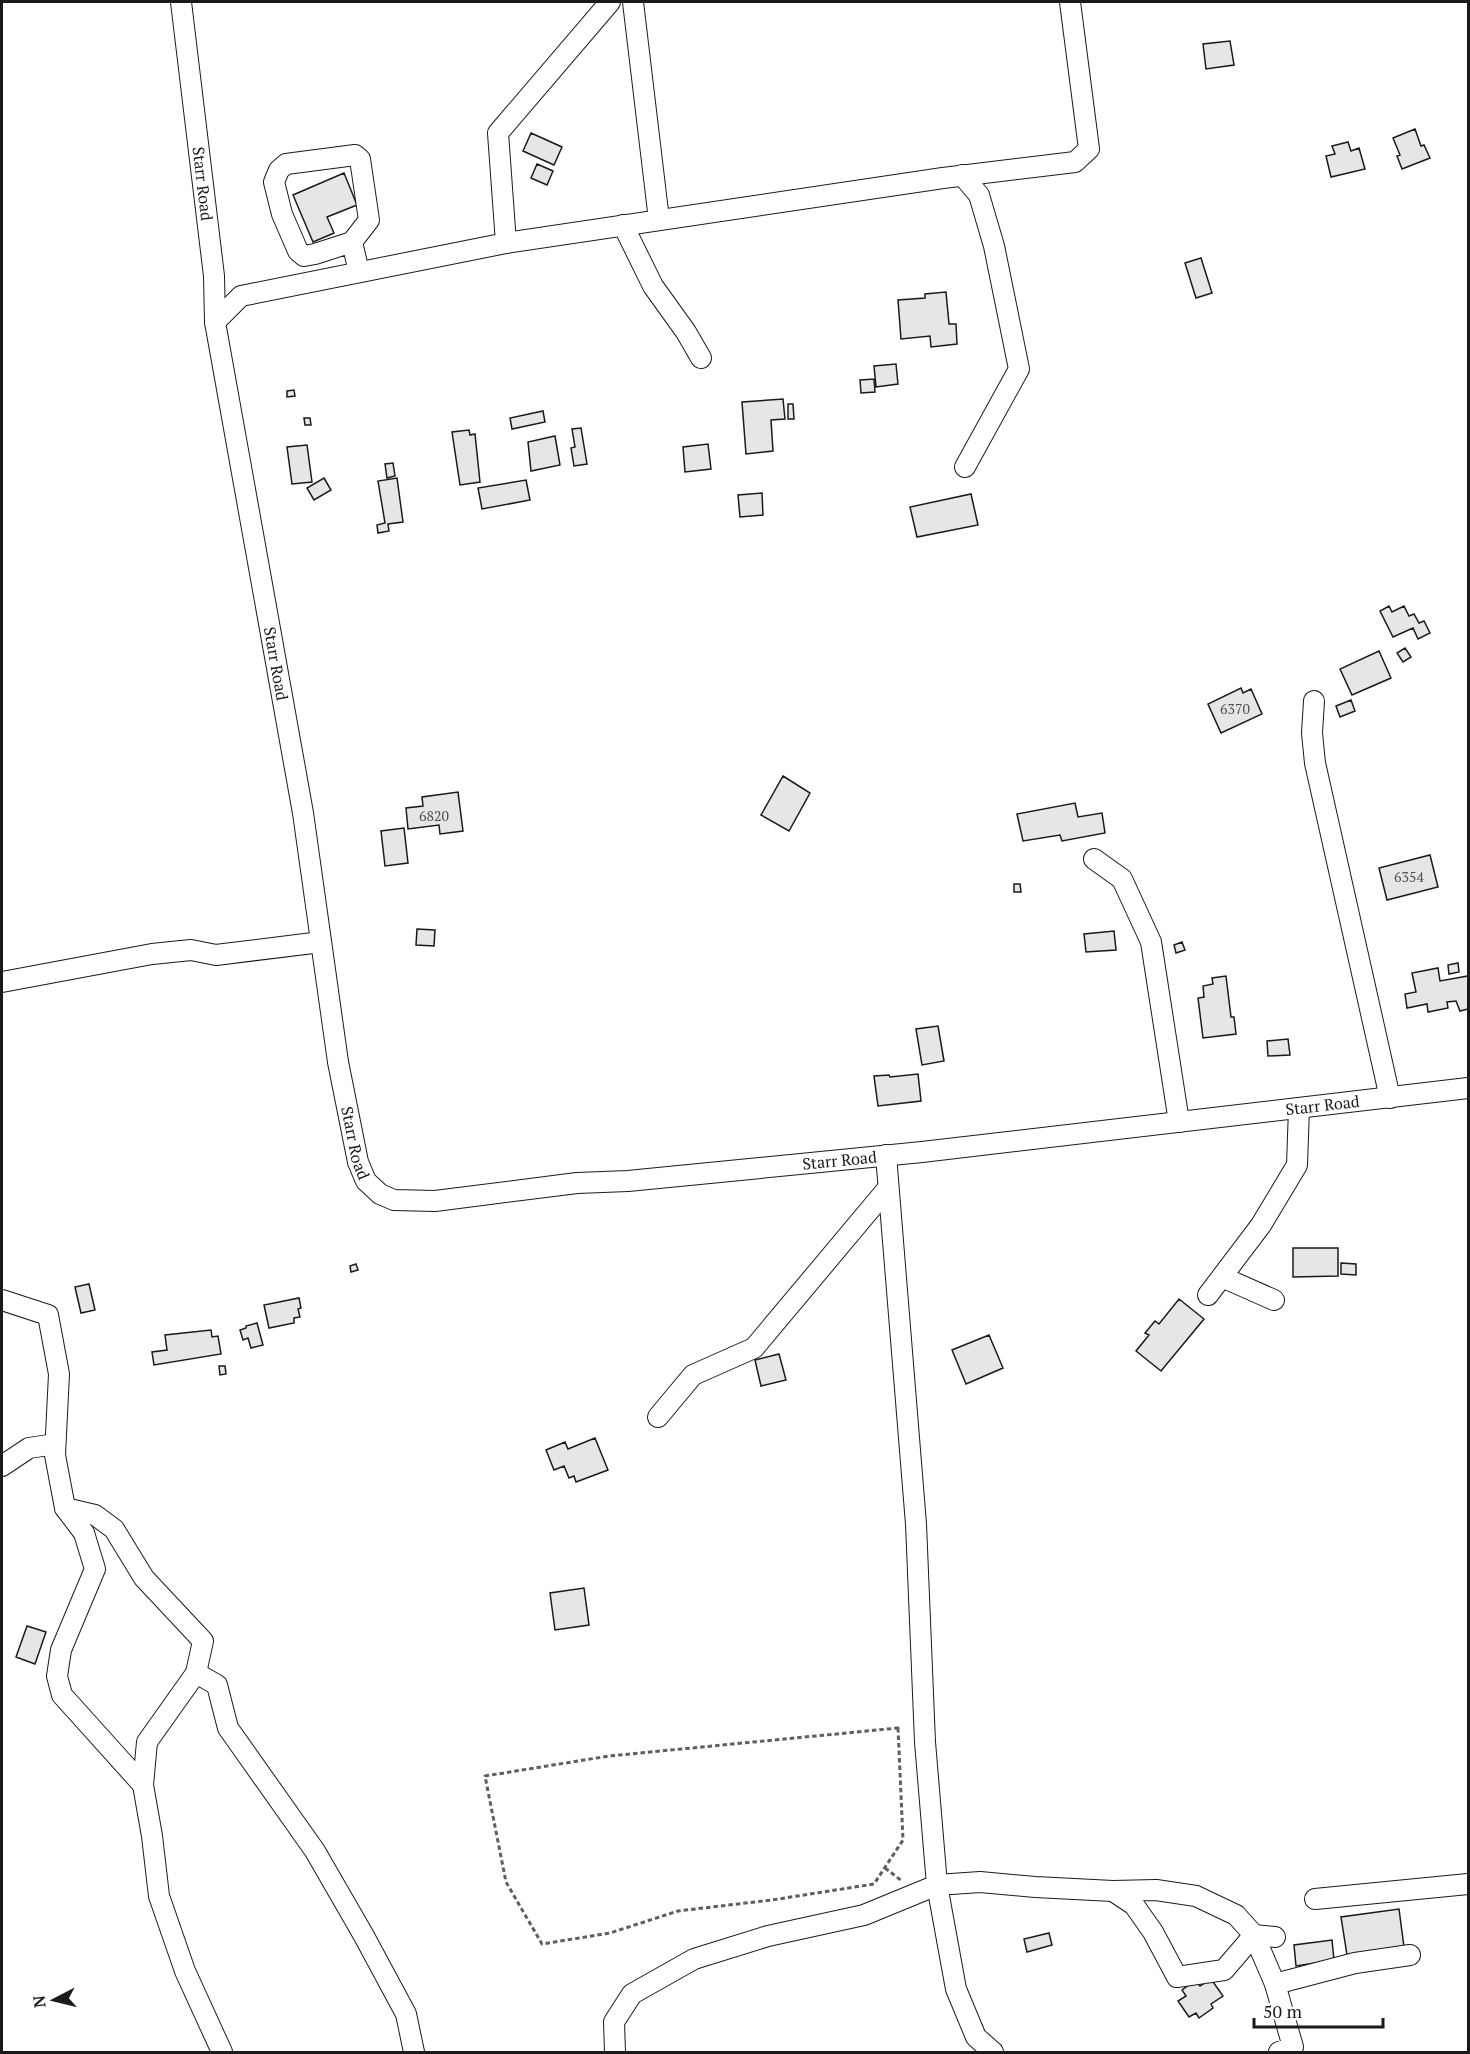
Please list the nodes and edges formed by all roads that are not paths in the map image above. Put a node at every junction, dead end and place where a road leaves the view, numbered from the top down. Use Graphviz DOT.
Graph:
graph roads {
  1 [pos="181,2"];
  2 [pos="610,2"];
  3 [pos="633,2"];
  4 [pos="1070,2"];
  5 [pos="962,175"];
  6 [pos="659,220"];
  7 [pos="623,225"];
  8 [pos="352,242"];
  9 [pos="506,243"];
  10 [pos="359,272"];
  11 [pos="215,322"];
  12 [pos="701,358"];
  13 [pos="965,466"];
  14 [pos="1314,701"];
  15 [pos="1095,859"];
  16 [pos="321,942"];
  17 [pos="2,982"];
  18 [pos="1468,1088"];
  19 [pos="1390,1098"];
  20 [pos="1299,1108"];
  21 [pos="1179,1122"];
  22 [pos="886,1155"];
  23 [pos="888,1188"];
  24 [pos="1222,1277"];
  25 [pos="1208,1295"];
  26 [pos="2,1299"];
  27 [pos="1274,1300"];
  28 [pos="658,1417"];
  29 [pos="55,1444"];
  30 [pos="2,1466"];
  31 [pos="65,1508"];
  32 [pos="196,1673"];
  33 [pos="143,1785"];
  34 [pos="1468,1884"];
  35 [pos="937,1885"];
  36 [pos="1113,1890"];
  37 [pos="1315,1899"];
  38 [pos="1254,1935"];
  39 [pos="1275,1936"];
  40 [pos="1410,1956"];
  41 [pos="1275,1984"];
  42 [pos="222,2052"];
  43 [pos="414,2052"];
  44 [pos="615,2052"];
  45 [pos="993,2052"];
  46 [pos="1279,2052"];
  1 -- 11 [label="street, Starr Road"];
  2 -- 9 [label="street"];
  3 -- 6 [label="street"];
  4 -- 5 [label="street"];
  5 -- 6 [label="street"];
  5 -- 13 [label="street"];
  6 -- 7 [label="street"];
  7 -- 9 [label="street"];
  7 -- 12 [label="street"];
  8 -- 8 [label="street"];
  8 -- 10 [label="street"];
  9 -- 10 [label="street"];
  10 -- 11 [label="street"];
  11 -- 16 [label="street, Starr Road"];
  14 -- 19 [label="street"];
  15 -- 21 [label="street"];
  16 -- 17 [label="street"];
  16 -- 22 [label="street, Starr Road"];
  18 -- 19 [label="street, Starr Road"];
  19 -- 20 [label="street, Starr Road"];
  20 -- 21 [label="street, Starr Road"];
  20 -- 24 [label="street"];
  21 -- 22 [label="street, Starr Road"];
  22 -- 23 [label="street"];
  23 -- 28 [label="street"];
  23 -- 35 [label="street"];
  24 -- 25 [label="street"];
  24 -- 27 [label="street"];
  26 -- 29 [label="street"];
  29 -- 30 [label="street"];
  29 -- 31 [label="street"];
  31 -- 32 [label="street"];
  31 -- 33 [label="street"];
  32 -- 33 [label="street"];
  32 -- 43 [label="street"];
  33 -- 42 [label="street"];
  34 -- 37 [label="street"];
  35 -- 36 [label="street"];
  35 -- 44 [label="street"];
  35 -- 45 [label="street"];
  36 -- 38 [label="street"];
  36 -- 38 [label="street"];
  38 -- 39 [label="street"];
  38 -- 41 [label="street"];
  40 -- 41 [label="street"];
  41 -- 46 [label="street"];
}
